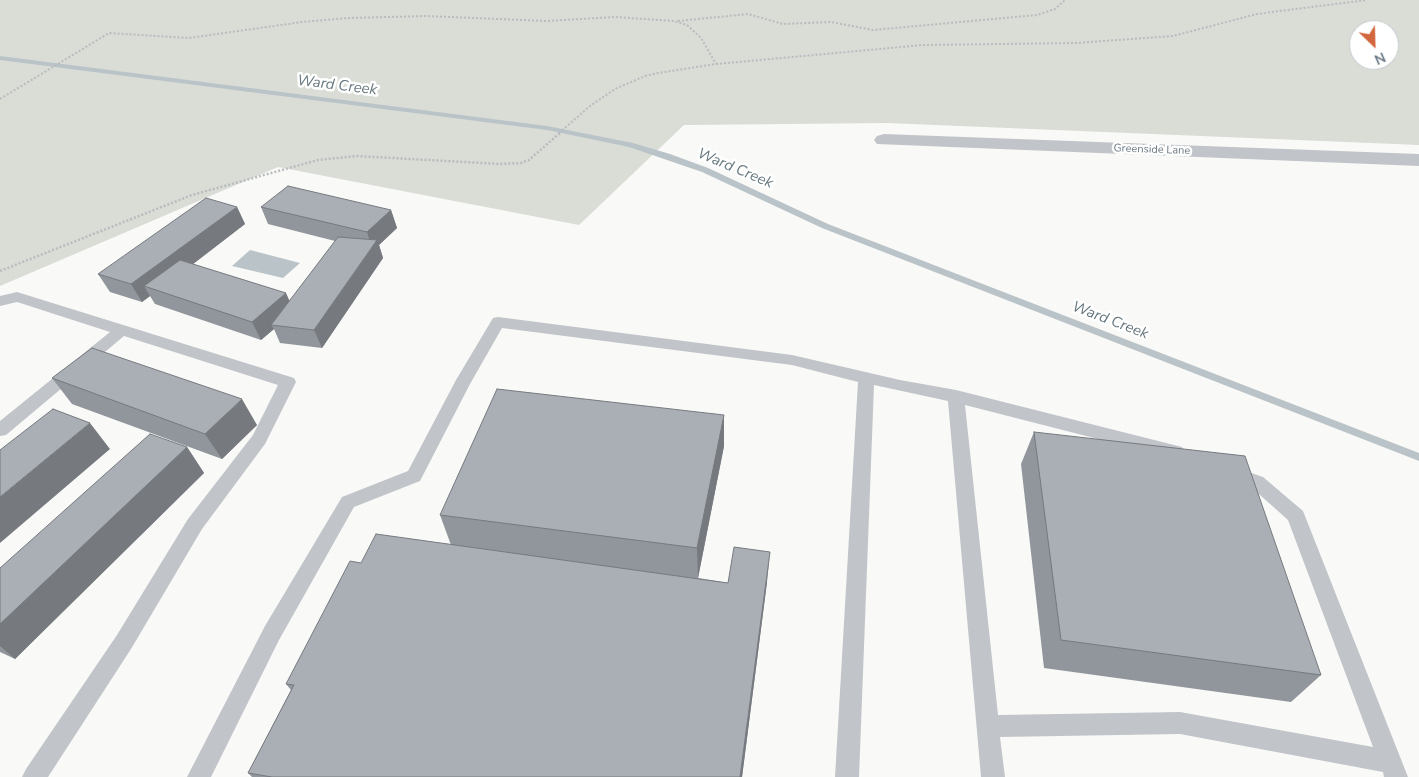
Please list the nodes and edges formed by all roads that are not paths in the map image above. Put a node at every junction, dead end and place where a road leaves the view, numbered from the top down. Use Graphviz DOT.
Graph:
graph roads {
  1 [pos="884,140"];
  2 [pos="1419,160"];
  3 [pos="0,301"];
  4 [pos="122,330"];
  5 [pos="866,378"];
  6 [pos="956,396"];
  7 [pos="0,430"];
  8 [pos="1195,459"];
  9 [pos="1222,469"];
  10 [pos="988,726"];
  11 [pos="1393,769"];
  12 [pos="34,777"];
  13 [pos="199,777"];
  14 [pos="847,777"];
  15 [pos="994,777"];
  1 -- 2 [label="street, Greenside Lane"];
  3 -- 4 [label="lane"];
  4 -- 7 [label="lane"];
  4 -- 12 [label="lane"];
  5 -- 6 [label="lane"];
  5 -- 13 [label="lane"];
  5 -- 14 [label="lane"];
  6 -- 8 [label="lane"];
  6 -- 10 [label="lane"];
  9 -- 11 [label="lane"];
  10 -- 11 [label="lane"];
  10 -- 15 [label="lane"];
}
